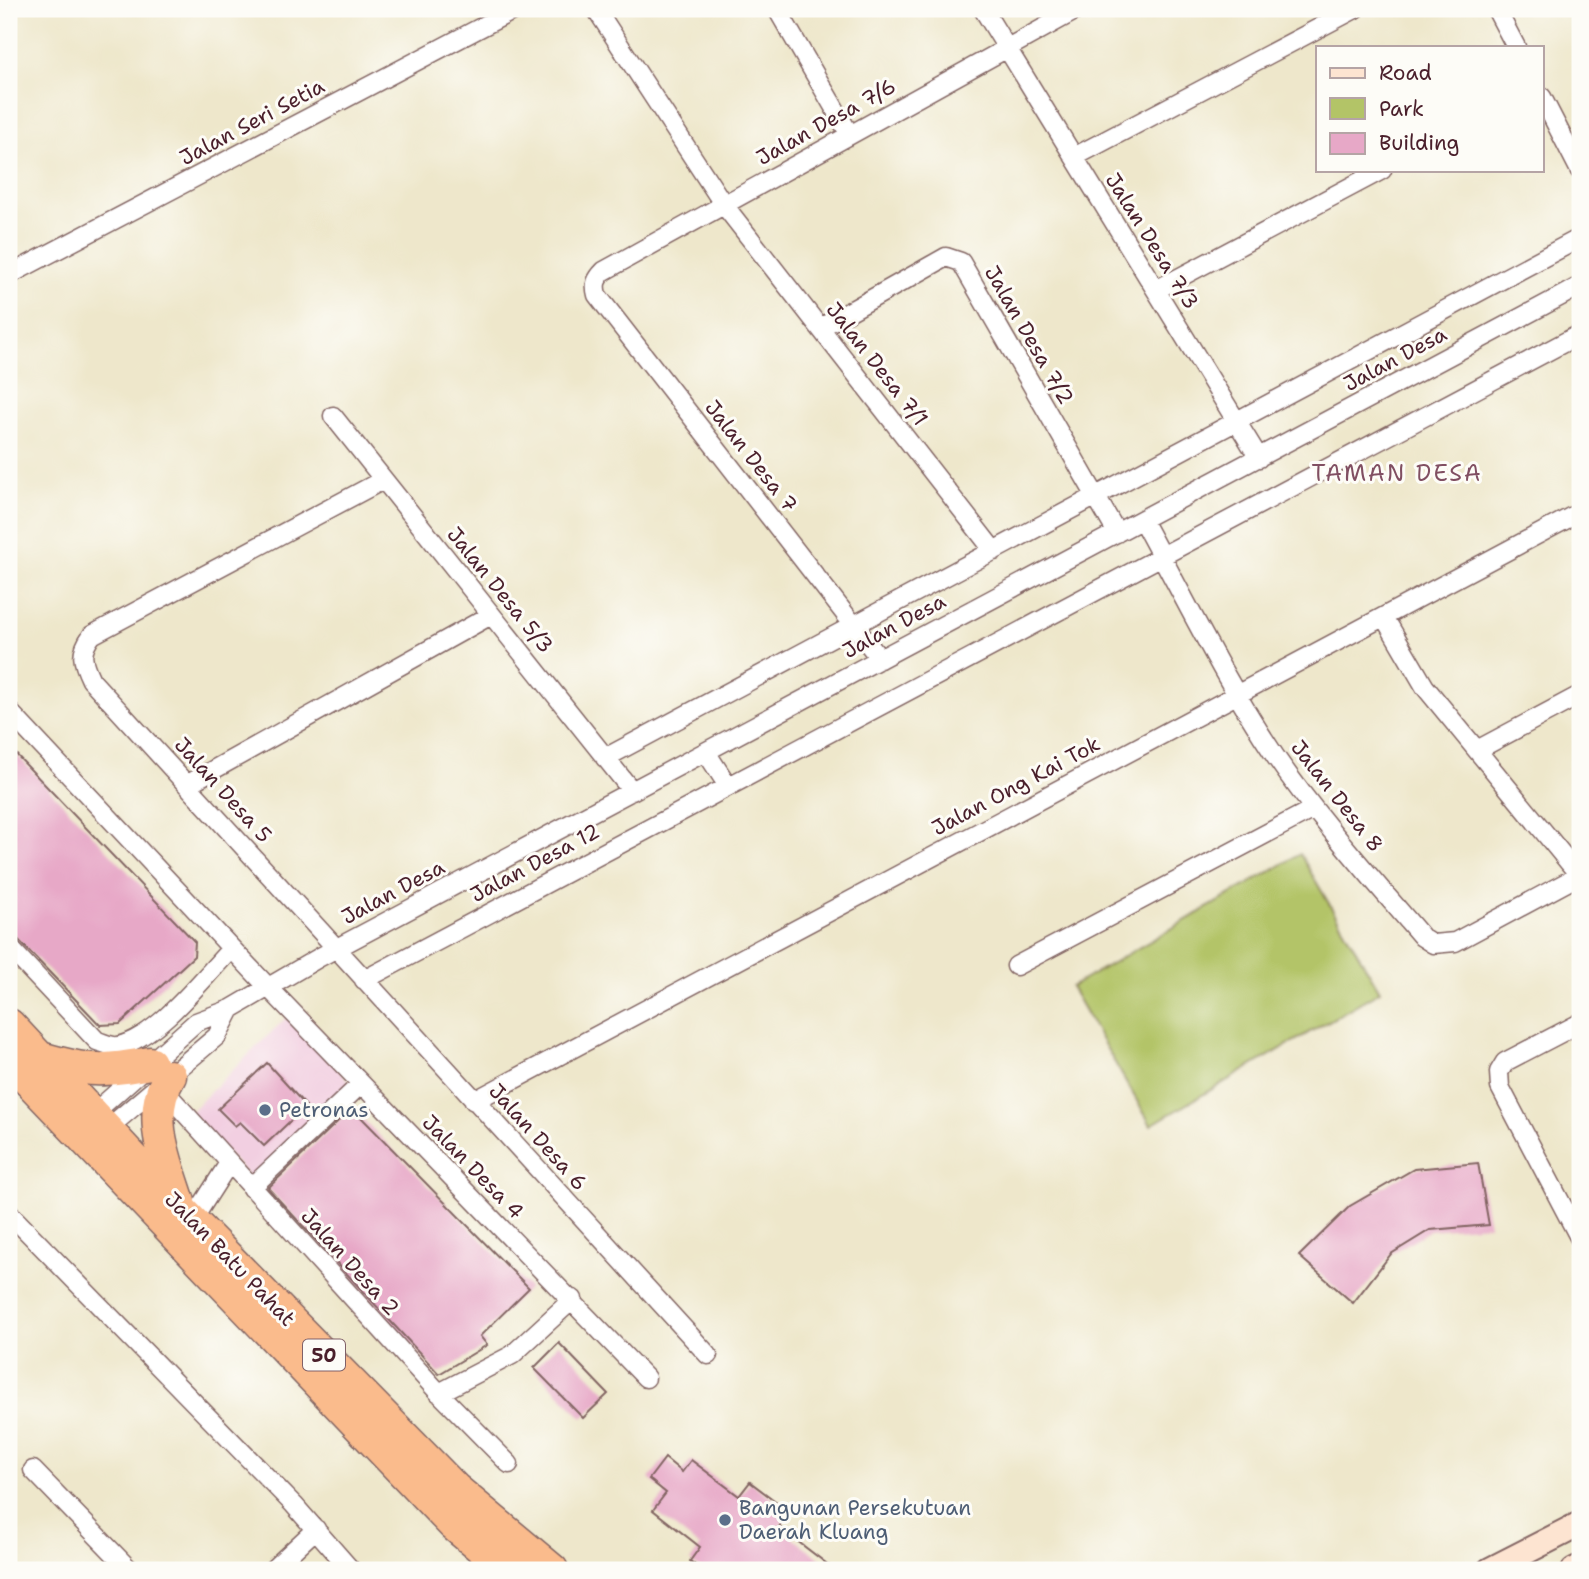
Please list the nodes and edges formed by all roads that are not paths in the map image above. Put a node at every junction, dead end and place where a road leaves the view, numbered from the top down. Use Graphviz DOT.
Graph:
graph roads {
  1 [pos="516,9"];
  2 [pos="596,9"];
  3 [pos="777,9"];
  4 [pos="983,9"];
  5 [pos="1078,9"];
  6 [pos="1355,9"];
  7 [pos="1496,9"];
  8 [pos="1515,46"];
  9 [pos="1007,48"];
  10 [pos="1544,101"];
  11 [pos="850,135"];
  12 [pos="1074,157"];
  13 [pos="1580,171"];
  14 [pos="1378,172"];
  15 [pos="724,205"];
  16 [pos="1580,238"];
  17 [pos="9,275"];
  18 [pos="597,277"];
  19 [pos="1580,286"];
  20 [pos="1156,290"];
  21 [pos="820,328"];
  22 [pos="1580,334"];
  23 [pos="333,416"];
  24 [pos="1236,421"];
  25 [pos="1259,458"];
  26 [pos="383,480"];
  27 [pos="1096,498"];
  28 [pos="1580,512"];
  29 [pos="1142,520"];
  30 [pos="1117,533"];
  31 [pos="994,551"];
  32 [pos="1162,557"];
  33 [pos="491,615"];
  34 [pos="1384,617"];
  35 [pos="853,625"];
  36 [pos="880,659"];
  37 [pos="1238,695"];
  38 [pos="1580,695"];
  39 [pos="9,711"];
  40 [pos="1477,750"];
  41 [pos="706,752"];
  42 [pos="605,758"];
  43 [pos="188,784"];
  44 [pos="728,786"];
  45 [pos="632,791"];
  46 [pos="1313,808"];
  47 [pos="1580,875"];
  48 [pos="9,947"];
  49 [pos="231,948"];
  50 [pos="328,953"];
  51 [pos="1016,966"];
  52 [pos="364,980"];
  53 [pos="273,983"];
  54 [pos="1580,1023"];
  55 [pos="9,1025"];
  56 [pos="24,1059"];
  57 [pos="161,1075"];
  58 [pos="361,1084"];
  59 [pos="474,1101"];
  60 [pos="91,1130"];
  61 [pos="229,1163"];
  62 [pos="251,1188"];
  63 [pos="9,1213"];
  64 [pos="187,1216"];
  65 [pos="1580,1239"];
  66 [pos="573,1299"];
  67 [pos="708,1355"];
  68 [pos="646,1378"];
  69 [pos="439,1393"];
  70 [pos="509,1464"];
  71 [pos="33,1470"];
  72 [pos="1580,1524"];
  73 [pos="316,1530"];
  74 [pos="1580,1567"];
  75 [pos="130,1570"];
  76 [pos="272,1570"];
  77 [pos="351,1570"];
  78 [pos="509,1570"];
  79 [pos="552,1570"];
  80 [pos="1490,1570"];
  81 [pos="1574,1570"];
  1 -- 17 [label="street, Jalan Seri Setia"];
  2 -- 15 [label="street, Jalan Desa 7/1"];
  3 -- 11 [label="street"];
  4 -- 9 [label="street, Jalan Desa 7/3"];
  5 -- 9 [label="street, Jalan Desa 7/6"];
  6 -- 12 [label="street"];
  7 -- 8 [label="street"];
  9 -- 11 [label="street, Jalan Desa 7/6"];
  9 -- 12 [label="street, Jalan Desa 7/3"];
  10 -- 13 [label="street"];
  11 -- 15 [label="street, Jalan Desa 7/6"];
  12 -- 20 [label="street, Jalan Desa 7/3"];
  14 -- 20 [label="street"];
  15 -- 18 [label="street, Jalan Desa 7/6"];
  15 -- 21 [label="street, Jalan Desa 7/1"];
  16 -- 24 [label="street, Jalan Desa"];
  18 -- 35 [label="street, Jalan Desa 7"];
  19 -- 25 [label="street, Jalan Desa"];
  20 -- 24 [label="street, Jalan Desa 7/3"];
  21 -- 27 [label="street, Jalan Desa 7/2"];
  21 -- 31 [label="street, Jalan Desa 7/1"];
  22 -- 32 [label="street"];
  23 -- 26 [label="street, Jalan Desa 5/3"];
  24 -- 25 [label="street, Jalan Desa 7/3"];
  24 -- 27 [label="street, Jalan Desa"];
  25 -- 29 [label="street, Jalan Desa"];
  26 -- 33 [label="street, Jalan Desa 5/3"];
  26 -- 43 [label="street, Jalan Desa 5"];
  27 -- 30 [label="street, Jalan Desa 7/2"];
  27 -- 31 [label="street, Jalan Desa"];
  28 -- 34 [label="street, Jalan Ong Kai Tok"];
  29 -- 30 [label="street, Jalan Desa"];
  29 -- 32 [label="street, Jalan Desa 8"];
  30 -- 36 [label="street, Jalan Desa"];
  31 -- 35 [label="street, Jalan Desa"];
  32 -- 37 [label="street, Jalan Desa 8"];
  32 -- 44 [label="street"];
  33 -- 42 [label="street, Jalan Desa 5/3"];
  33 -- 43 [label="street"];
  34 -- 37 [label="street, Jalan Ong Kai Tok"];
  34 -- 40 [label="street"];
  35 -- 36 [label="street, Jalan Desa 7"];
  35 -- 42 [label="street, Jalan Desa"];
  36 -- 41 [label="street, Jalan Desa"];
  37 -- 46 [label="street, Jalan Desa 8"];
  37 -- 59 [label="street, Jalan Ong Kai Tok"];
  38 -- 40 [label="street"];
  39 -- 49 [label="street, Jalan Desa 4"];
  40 -- 47 [label="street"];
  41 -- 44 [label="street"];
  41 -- 45 [label="street, Jalan Desa"];
  42 -- 45 [label="street, Jalan Desa 5/3"];
  43 -- 50 [label="street, Jalan Desa 5"];
  44 -- 52 [label="street, Jalan Desa 12"];
  45 -- 50 [label="street, Jalan Desa"];
  46 -- 47 [label="street, Jalan Desa 8"];
  46 -- 51 [label="street"];
  48 -- 49 [label="street"];
  49 -- 53 [label="street, Jalan Desa 4"];
  50 -- 52 [label="street, Jalan Desa 6"];
  50 -- 53 [label="street, Jalan Desa"];
  52 -- 59 [label="street, Jalan Desa 6"];
  53 -- 57 [label="street, Jalan Desa"];
  53 -- 58 [label="street, Jalan Desa 4"];
  54 -- 65 [label="street"];
  55 -- 56 [label="highway, Jalan Batu Pahat / 50"];
  56 -- 57 [label="highway"];
  56 -- 60 [label="highway, Jalan Batu Pahat / 50"];
  57 -- 60 [label="street, Jalan Desa"];
  57 -- 61 [label="street, Jalan Desa 2"];
  57 -- 64 [label="highway"];
  58 -- 62 [label="street"];
  58 -- 66 [label="street, Jalan Desa 4"];
  59 -- 67 [label="street, Jalan Desa 6"];
  60 -- 64 [label="highway, Jalan Batu Pahat / 50"];
  60 -- 78 [label="highway, Jalan Batu Pahat / 50"];
  61 -- 62 [label="street, Jalan Desa 2"];
  61 -- 64 [label="street"];
  62 -- 69 [label="street, Jalan Desa 2"];
  63 -- 73 [label="street"];
  64 -- 79 [label="highway, Jalan Batu Pahat / 50"];
  66 -- 68 [label="street, Jalan Desa 4"];
  66 -- 69 [label="street"];
  69 -- 70 [label="street, Jalan Desa 2"];
  71 -- 75 [label="street"];
  72 -- 80 [label="street"];
  73 -- 76 [label="street"];
  73 -- 77 [label="street"];
  74 -- 81 [label="street"];
}
